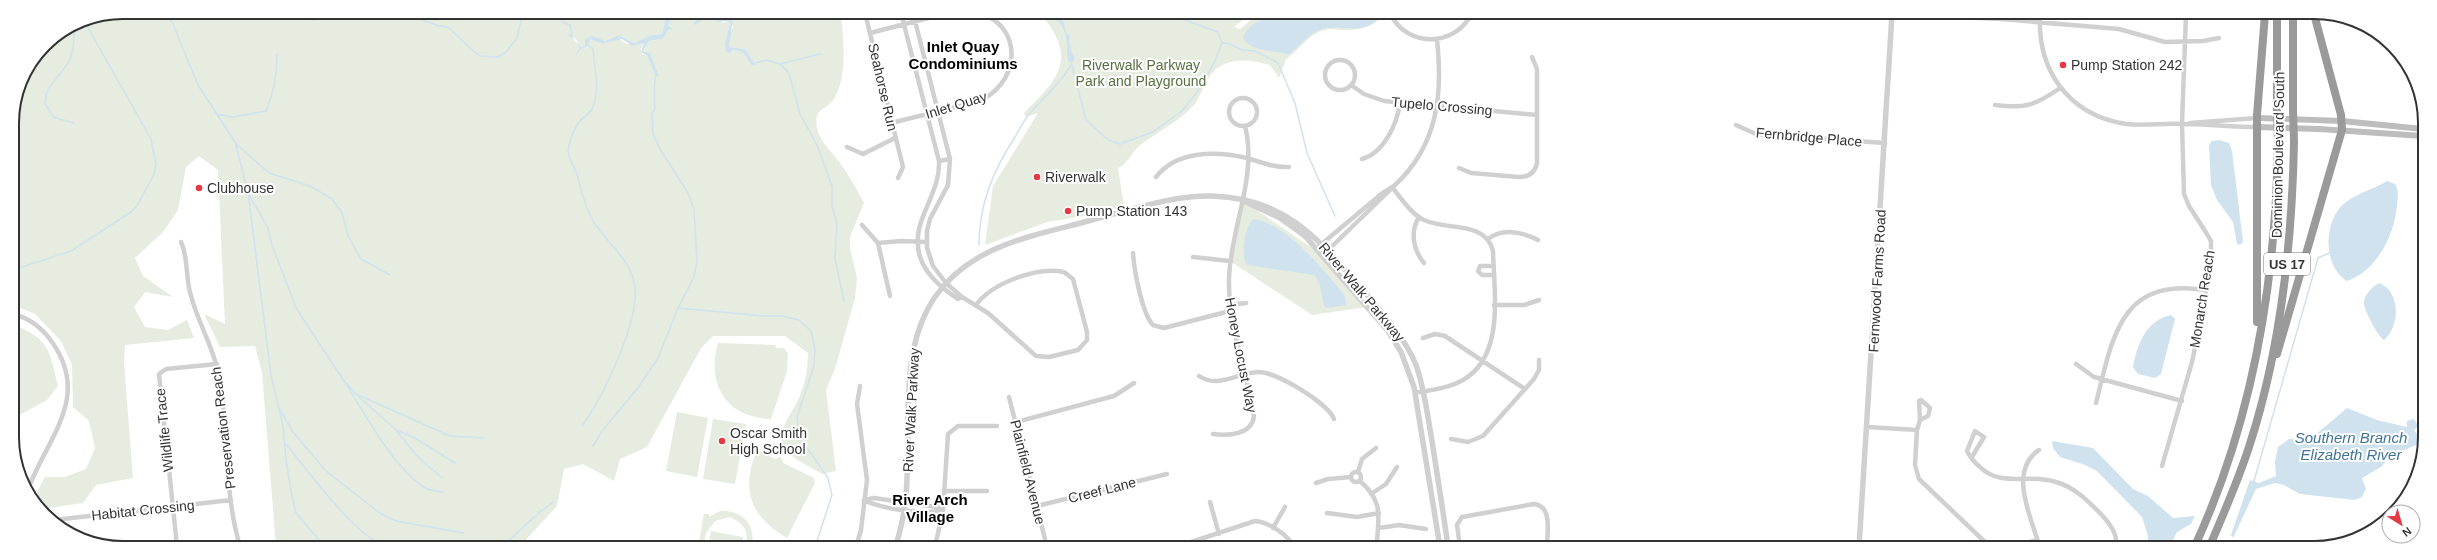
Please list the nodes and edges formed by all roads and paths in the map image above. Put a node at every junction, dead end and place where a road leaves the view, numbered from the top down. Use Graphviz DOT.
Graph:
graph roads {
  1 [pos="866,19"];
  2 [pos="903,19"];
  3 [pos="923,19"];
  4 [pos="992,19"];
  5 [pos="1393,19"];
  6 [pos="1467,19"];
  7 [pos="1892,19"];
  8 [pos="1996,19"];
  9 [pos="2039,19"];
  10 [pos="2186,19"];
  11 [pos="2265,19"];
  12 [pos="2277,19"];
  13 [pos="2293,19"];
  14 [pos="2315,19"];
  15 [pos="915,21"];
  16 [pos="2039,23"];
  17 [pos="904,24"];
  18 [pos="870,33"];
  19 [pos="2220,38"];
  20 [pos="1437,39"];
  21 [pos="2184,42"];
  22 [pos="1532,57"];
  23 [pos="1351,85"];
  24 [pos="2060,88"];
  25 [pos="1400,103"];
  26 [pos="1995,105"];
  27 [pos="1437,106"];
  28 [pos="938,111"];
  29 [pos="927,114"];
  30 [pos="1537,115"];
  31 [pos="2257,118"];
  32 [pos="2342,121"];
  33 [pos="891,123"];
  34 [pos="2182,124"];
  35 [pos="1736,125"];
  36 [pos="1245,126"];
  37 [pos="2257,127"];
  38 [pos="2418,129"];
  39 [pos="2342,130"];
  40 [pos="2418,136"];
  41 [pos="895,138"];
  42 [pos="1885,143"];
  43 [pos="847,148"];
  44 [pos="1248,158"];
  45 [pos="950,159"];
  46 [pos="1362,159"];
  47 [pos="939,160"];
  48 [pos="1289,166"];
  49 [pos="1459,168"];
  50 [pos="1156,177"];
  51 [pos="898,178"];
  52 [pos="1392,187"];
  53 [pos="1242,200"];
  54 [pos="1419,217"];
  55 [pos="862,225"];
  56 [pos="1488,239"];
  57 [pos="1538,240"];
  58 [pos="919,241"];
  59 [pos="180,242"];
  60 [pos="926,242"];
  61 [pos="878,243"];
  62 [pos="1322,244"];
  63 [pos="1317,248"];
  64 [pos="1328,250"];
  65 [pos="1133,253"];
  66 [pos="1323,255"];
  67 [pos="1193,257"];
  68 [pos="1230,261"];
  69 [pos="1424,263"];
  70 [pos="1494,266"];
  71 [pos="1494,275"];
  72 [pos="946,283"];
  73 [pos="942,288"];
  74 [pos="2206,290"];
  75 [pos="890,296"];
  76 [pos="962,297"];
  77 [pos="1539,300"];
  78 [pos="1246,303"];
  79 [pos="1229,304"];
  80 [pos="976,305"];
  81 [pos="1494,305"];
  82 [pos="1230,311"];
  83 [pos="19,316"];
  84 [pos="1423,338"];
  85 [pos="2257,347"];
  86 [pos="1539,360"];
  87 [pos="1483,361"];
  88 [pos="217,364"];
  89 [pos="2076,364"];
  90 [pos="1244,375"];
  91 [pos="1199,376"];
  92 [pos="2102,380"];
  93 [pos="1134,383"];
  94 [pos="2267,383"];
  95 [pos="860,386"];
  96 [pos="1525,389"];
  97 [pos="1423,392"];
  98 [pos="1415,393"];
  99 [pos="1009,396"];
  100 [pos="2182,401"];
  101 [pos="2096,403"];
  102 [pos="1334,419"];
  103 [pos="1920,420"];
  104 [pos="1016,422"];
  105 [pos="997,426"];
  106 [pos="1868,427"];
  107 [pos="1917,430"];
  108 [pos="1213,434"];
  109 [pos="1451,439"];
  110 [pos="1376,448"];
  111 [pos="2039,450"];
  112 [pos="1972,457"];
  113 [pos="2162,466"];
  114 [pos="1397,467"];
  115 [pos="1358,472"];
  116 [pos="1167,474"];
  117 [pos="1351,477"];
  118 [pos="2023,479"];
  119 [pos="1360,480"];
  120 [pos="1316,483"];
  121 [pos="31,485"];
  122 [pos="945,491"];
  123 [pos="987,491"];
  124 [pos="1371,494"];
  125 [pos="232,500"];
  126 [pos="864,500"];
  127 [pos="906,502"];
  128 [pos="1210,502"];
  129 [pos="1037,506"];
  130 [pos="172,507"];
  131 [pos="1285,507"];
  132 [pos="906,510"];
  133 [pos="943,510"];
  134 [pos="1327,513"];
  135 [pos="1379,513"];
  136 [pos="62,521"];
  137 [pos="1273,528"];
  138 [pos="1379,528"];
  139 [pos="1426,529"];
  140 [pos="1218,534"];
  141 [pos="2037,540"];
  142 [pos="175,541"];
  143 [pos="239,541"];
  144 [pos="858,541"];
  145 [pos="897,541"];
  146 [pos="936,541"];
  147 [pos="1046,541"];
  148 [pos="1196,541"];
  149 [pos="1291,541"];
  150 [pos="1378,541"];
  151 [pos="1439,541"];
  152 [pos="1447,541"];
  153 [pos="1459,541"];
  154 [pos="1547,541"];
  155 [pos="1859,541"];
  156 [pos="1984,541"];
  157 [pos="2033,541"];
  158 [pos="2116,541"];
  159 [pos="2197,541"];
  160 [pos="2212,541"];
  1 -- 18 [label="street, Seahorse Run"];
  2 -- 17 [label="street"];
  3 -- 15 [label="street"];
  4 -- 28 [label="street, Inlet Quay"];
  5 -- 20 [label="street"];
  6 -- 20 [label="street"];
  7 -- 42 [label="street, Fernwood Farms Road"];
  8 -- 16 [label="street"];
  9 -- 16 [label="street"];
  10 -- 21 [label="street, Monarch Reach"];
  11 -- 31 [label="highway"];
  12 -- 85 [label="highway, Dominion Boulevard South / US 17, bridge"];
  13 -- 94 [label="highway, Dominion Boulevard South / US 17, bridge"];
  14 -- 32 [label="highway"];
  15 -- 17 [label="street"];
  15 -- 28 [label="street"];
  16 -- 21 [label="street"];
  16 -- 24 [label="street"];
  17 -- 18 [label="street"];
  17 -- 29 [label="street"];
  18 -- 33 [label="street, Seahorse Run"];
  19 -- 21 [label="street"];
  20 -- 27 [label="street"];
  21 -- 34 [label="street, Monarch Reach"];
  22 -- 30 [label="street"];
  23 -- 23 [label="street"];
  23 -- 25 [label="street, Tupelo Crossing"];
  24 -- 26 [label="street"];
  24 -- 34 [label="street"];
  25 -- 27 [label="street, Tupelo Crossing"];
  25 -- 46 [label="street"];
  27 -- 30 [label="street, Tupelo Crossing"];
  27 -- 52 [label="street"];
  28 -- 29 [label="street, Inlet Quay"];
  28 -- 45 [label="street"];
  29 -- 33 [label="street, Inlet Quay"];
  29 -- 47 [label="street"];
  30 -- 49 [label="street"];
  31 -- 32 [label="main road"];
  31 -- 34 [label="street"];
  31 -- 37 [label="highway"];
  32 -- 38 [label="main road"];
  32 -- 39 [label="highway"];
  33 -- 41 [label="street, Seahorse Run"];
  34 -- 37 [label="street"];
  34 -- 74 [label="street, Monarch Reach"];
  35 -- 42 [label="street, Fernbridge Place"];
  36 -- 36 [label="street"];
  36 -- 44 [label="street, Honey Locust Way"];
  37 -- 39 [label="main road"];
  37 -- 85 [label="highway"];
  39 -- 40 [label="main road"];
  39 -- 94 [label="highway"];
  41 -- 43 [label="street, Seahorse Run"];
  41 -- 51 [label="street, Seahorse Run"];
  42 -- 106 [label="street, Fernwood Farms Road"];
  44 -- 48 [label="street"];
  44 -- 50 [label="street"];
  44 -- 53 [label="street, Honey Locust Way"];
  45 -- 47 [label="street"];
  45 -- 60 [label="street"];
  47 -- 58 [label="street"];
  52 -- 54 [label="street"];
  52 -- 62 [label="street"];
  52 -- 64 [label="street"];
  53 -- 62 [label="street, River Walk Parkway"];
  53 -- 63 [label="street, River Walk Parkway"];
  53 -- 68 [label="street, Honey Locust Way"];
  53 -- 72 [label="street, River Walk Parkway"];
  54 -- 56 [label="street"];
  54 -- 69 [label="street"];
  55 -- 61 [label="street"];
  56 -- 57 [label="street"];
  56 -- 70 [label="street"];
  58 -- 60 [label="street"];
  58 -- 61 [label="street"];
  58 -- 73 [label="street"];
  59 -- 88 [label="street, Preservation Reach"];
  60 -- 72 [label="street"];
  61 -- 75 [label="street"];
  62 -- 63 [label="street"];
  62 -- 64 [label="street, River Walk Parkway"];
  63 -- 66 [label="street, River Walk Parkway"];
  64 -- 66 [label="street"];
  64 -- 97 [label="street, River Walk Parkway"];
  65 -- 82 [label="street"];
  66 -- 98 [label="street, River Walk Parkway"];
  67 -- 68 [label="street"];
  68 -- 79 [label="street, Honey Locust Way"];
  70 -- 71 [label="street"];
  70 -- 71 [label="street"];
  71 -- 81 [label="street"];
  72 -- 73 [label="street, River Walk Parkway"];
  72 -- 76 [label="street"];
  73 -- 76 [label="street"];
  73 -- 127 [label="street, River Walk Parkway"];
  74 -- 92 [label="street"];
  74 -- 100 [label="street, Monarch Reach"];
  76 -- 80 [label="street"];
  77 -- 81 [label="street"];
  78 -- 79 [label="street"];
  79 -- 82 [label="street, Honey Locust Way"];
  80 -- 80 [label="street"];
  81 -- 87 [label="street"];
  82 -- 90 [label="street, Honey Locust Way"];
  83 -- 121 [label="street"];
  84 -- 87 [label="street"];
  85 -- 159 [label="highway, Dominion Boulevard South / US 17"];
  86 -- 96 [label="street"];
  87 -- 96 [label="street"];
  87 -- 97 [label="street"];
  88 -- 125 [label="street, Preservation Reach"];
  88 -- 130 [label="street, Wildlife Trace"];
  89 -- 92 [label="street"];
  90 -- 91 [label="street"];
  90 -- 102 [label="street"];
  90 -- 108 [label="street, Honey Locust Way"];
  92 -- 100 [label="street"];
  92 -- 101 [label="street"];
  93 -- 104 [label="street"];
  94 -- 160 [label="highway, Dominion Boulevard South / US 17"];
  95 -- 126 [label="street"];
  96 -- 109 [label="street"];
  97 -- 98 [label="street"];
  97 -- 152 [label="street, River Walk Parkway"];
  98 -- 151 [label="street, River Walk Parkway"];
  99 -- 104 [label="street, Plainfield Avenue"];
  100 -- 113 [label="street, Monarch Reach"];
  103 -- 107 [label="street"];
  104 -- 129 [label="street, Plainfield Avenue"];
  105 -- 122 [label="street"];
  106 -- 107 [label="street"];
  106 -- 155 [label="street, Fernwood Farms Road"];
  107 -- 156 [label="street"];
  110 -- 115 [label="street"];
  111 -- 118 [label="street"];
  112 -- 112 [label="street"];
  112 -- 118 [label="street"];
  114 -- 124 [label="street"];
  115 -- 117 [label="street"];
  115 -- 119 [label="street"];
  116 -- 129 [label="street, Creef Lane"];
  117 -- 119 [label="street"];
  117 -- 120 [label="street"];
  118 -- 141 [label="street"];
  118 -- 158 [label="street"];
  119 -- 124 [label="street"];
  122 -- 123 [label="street"];
  122 -- 133 [label="street"];
  124 -- 135 [label="street"];
  125 -- 130 [label="street, Habitat Crossing"];
  125 -- 143 [label="street, Preservation Reach"];
  126 -- 127 [label="street"];
  126 -- 132 [label="street"];
  126 -- 144 [label="street"];
  127 -- 132 [label="street, River Walk Parkway"];
  127 -- 133 [label="street"];
  128 -- 140 [label="street"];
  129 -- 147 [label="street, Plainfield Avenue"];
  130 -- 136 [label="street, Habitat Crossing"];
  130 -- 142 [label="street, Wildlife Trace"];
  131 -- 137 [label="street"];
  132 -- 133 [label="street"];
  132 -- 145 [label="street, River Walk Parkway"];
  133 -- 146 [label="street"];
  134 -- 135 [label="street"];
  135 -- 138 [label="street"];
  137 -- 140 [label="street"];
  137 -- 149 [label="street"];
  138 -- 139 [label="street"];
  138 -- 150 [label="street"];
  140 -- 148 [label="street"];
  141 -- 157 [label="street"];
  153 -- 154 [label="street"];
}
